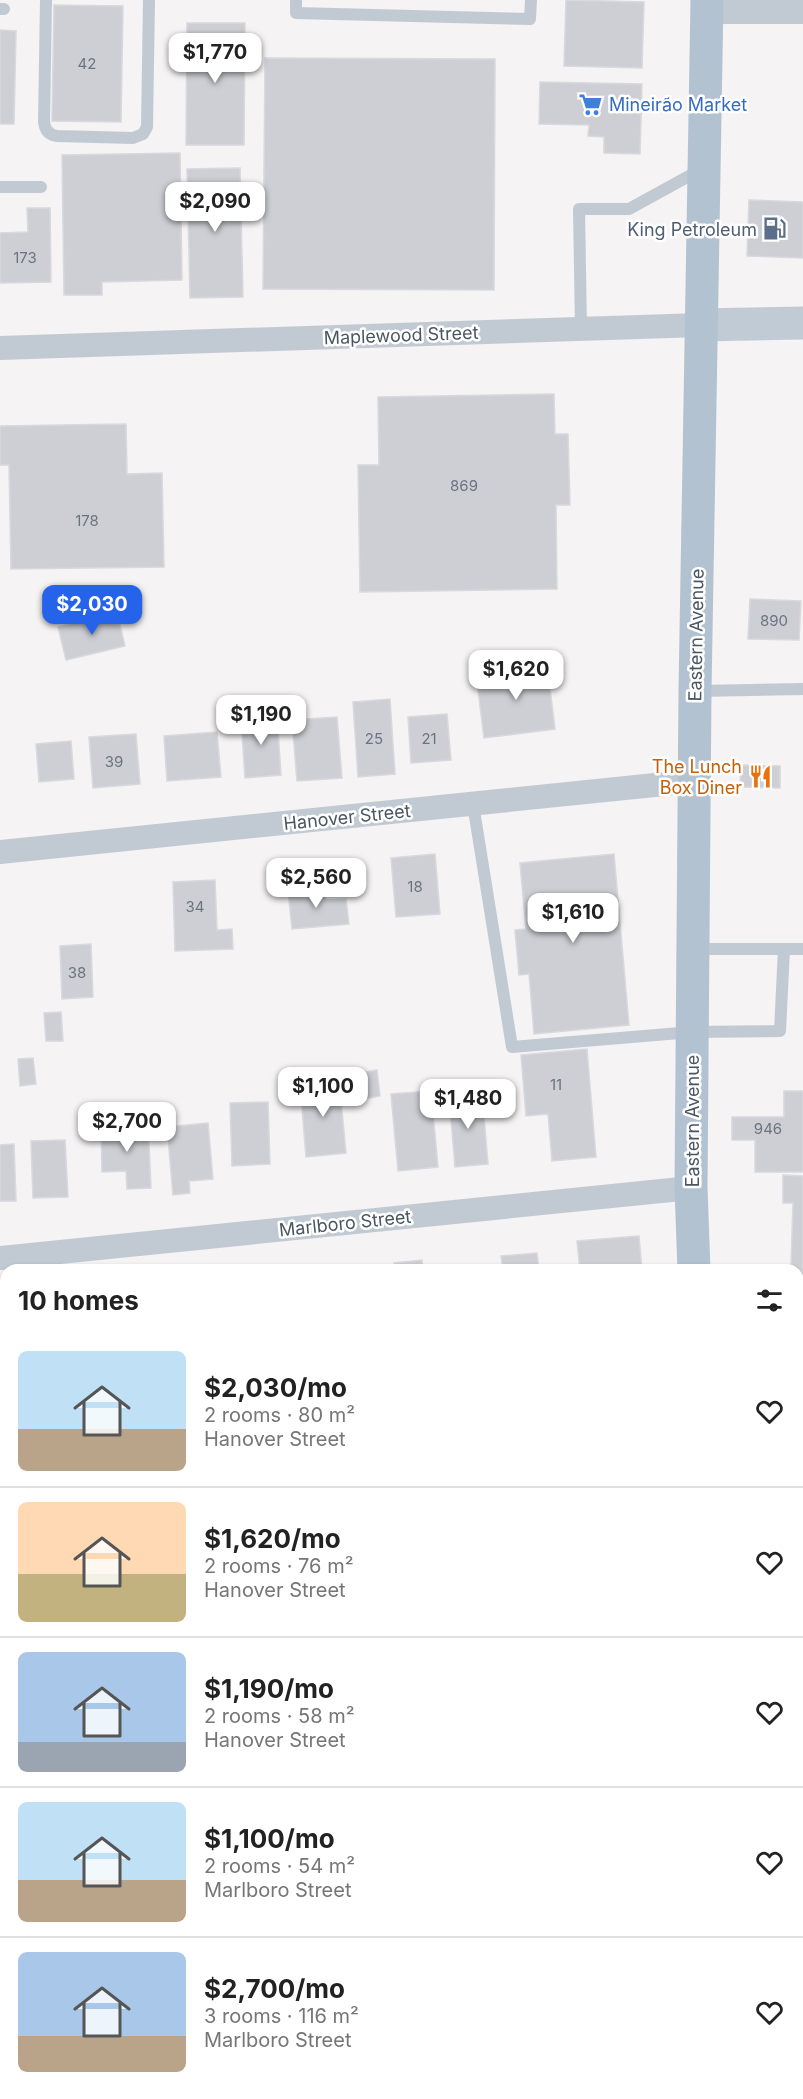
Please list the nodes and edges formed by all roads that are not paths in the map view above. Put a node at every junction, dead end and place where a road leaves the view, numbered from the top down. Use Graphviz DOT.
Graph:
graph roads {
  1 [pos="46,0"];
  2 [pos="149,0"];
  3 [pos="296,0"];
  4 [pos="531,0"];
  5 [pos="707,6"];
  6 [pos="803,12"];
  7 [pos="704,168"];
  8 [pos="0,187"];
  9 [pos="41,187"];
  10 [pos="803,323"];
  11 [pos="701,325"];
  12 [pos="581,329"];
  13 [pos="0,348"];
  14 [pos="803,689"];
  15 [pos="695,691"];
  16 [pos="694,781"];
  17 [pos="473,804"];
  18 [pos="0,852"];
  19 [pos="693,949"];
  20 [pos="784,949"];
  21 [pos="803,949"];
  22 [pos="693,1032"];
  23 [pos="691,1188"];
  24 [pos="0,1258"];
  25 [pos="694,1264"];
  1 -- 2 [label="lane"];
  3 -- 4 [label="lane"];
  5 -- 6 [label="street"];
  5 -- 7 [label="main road, Eastern Avenue"];
  7 -- 11 [label="main road, Eastern Avenue"];
  7 -- 12 [label="lane"];
  8 -- 9 [label="lane"];
  10 -- 11 [label="main road, Maplewood Street"];
  11 -- 12 [label="street, Maplewood Street"];
  11 -- 15 [label="main road, Eastern Avenue"];
  12 -- 13 [label="street, Maplewood Street"];
  14 -- 15 [label="lane"];
  15 -- 16 [label="main road, Eastern Avenue"];
  16 -- 17 [label="street, Hanover Street"];
  16 -- 19 [label="main road, Eastern Avenue"];
  17 -- 18 [label="street, Hanover Street"];
  17 -- 22 [label="lane"];
  19 -- 20 [label="lane"];
  19 -- 22 [label="main road, Eastern Avenue"];
  20 -- 21 [label="lane"];
  20 -- 22 [label="lane"];
  22 -- 23 [label="main road, Eastern Avenue"];
  23 -- 24 [label="street, Marlboro Street"];
  23 -- 25 [label="main road, Eastern Avenue"];
}
